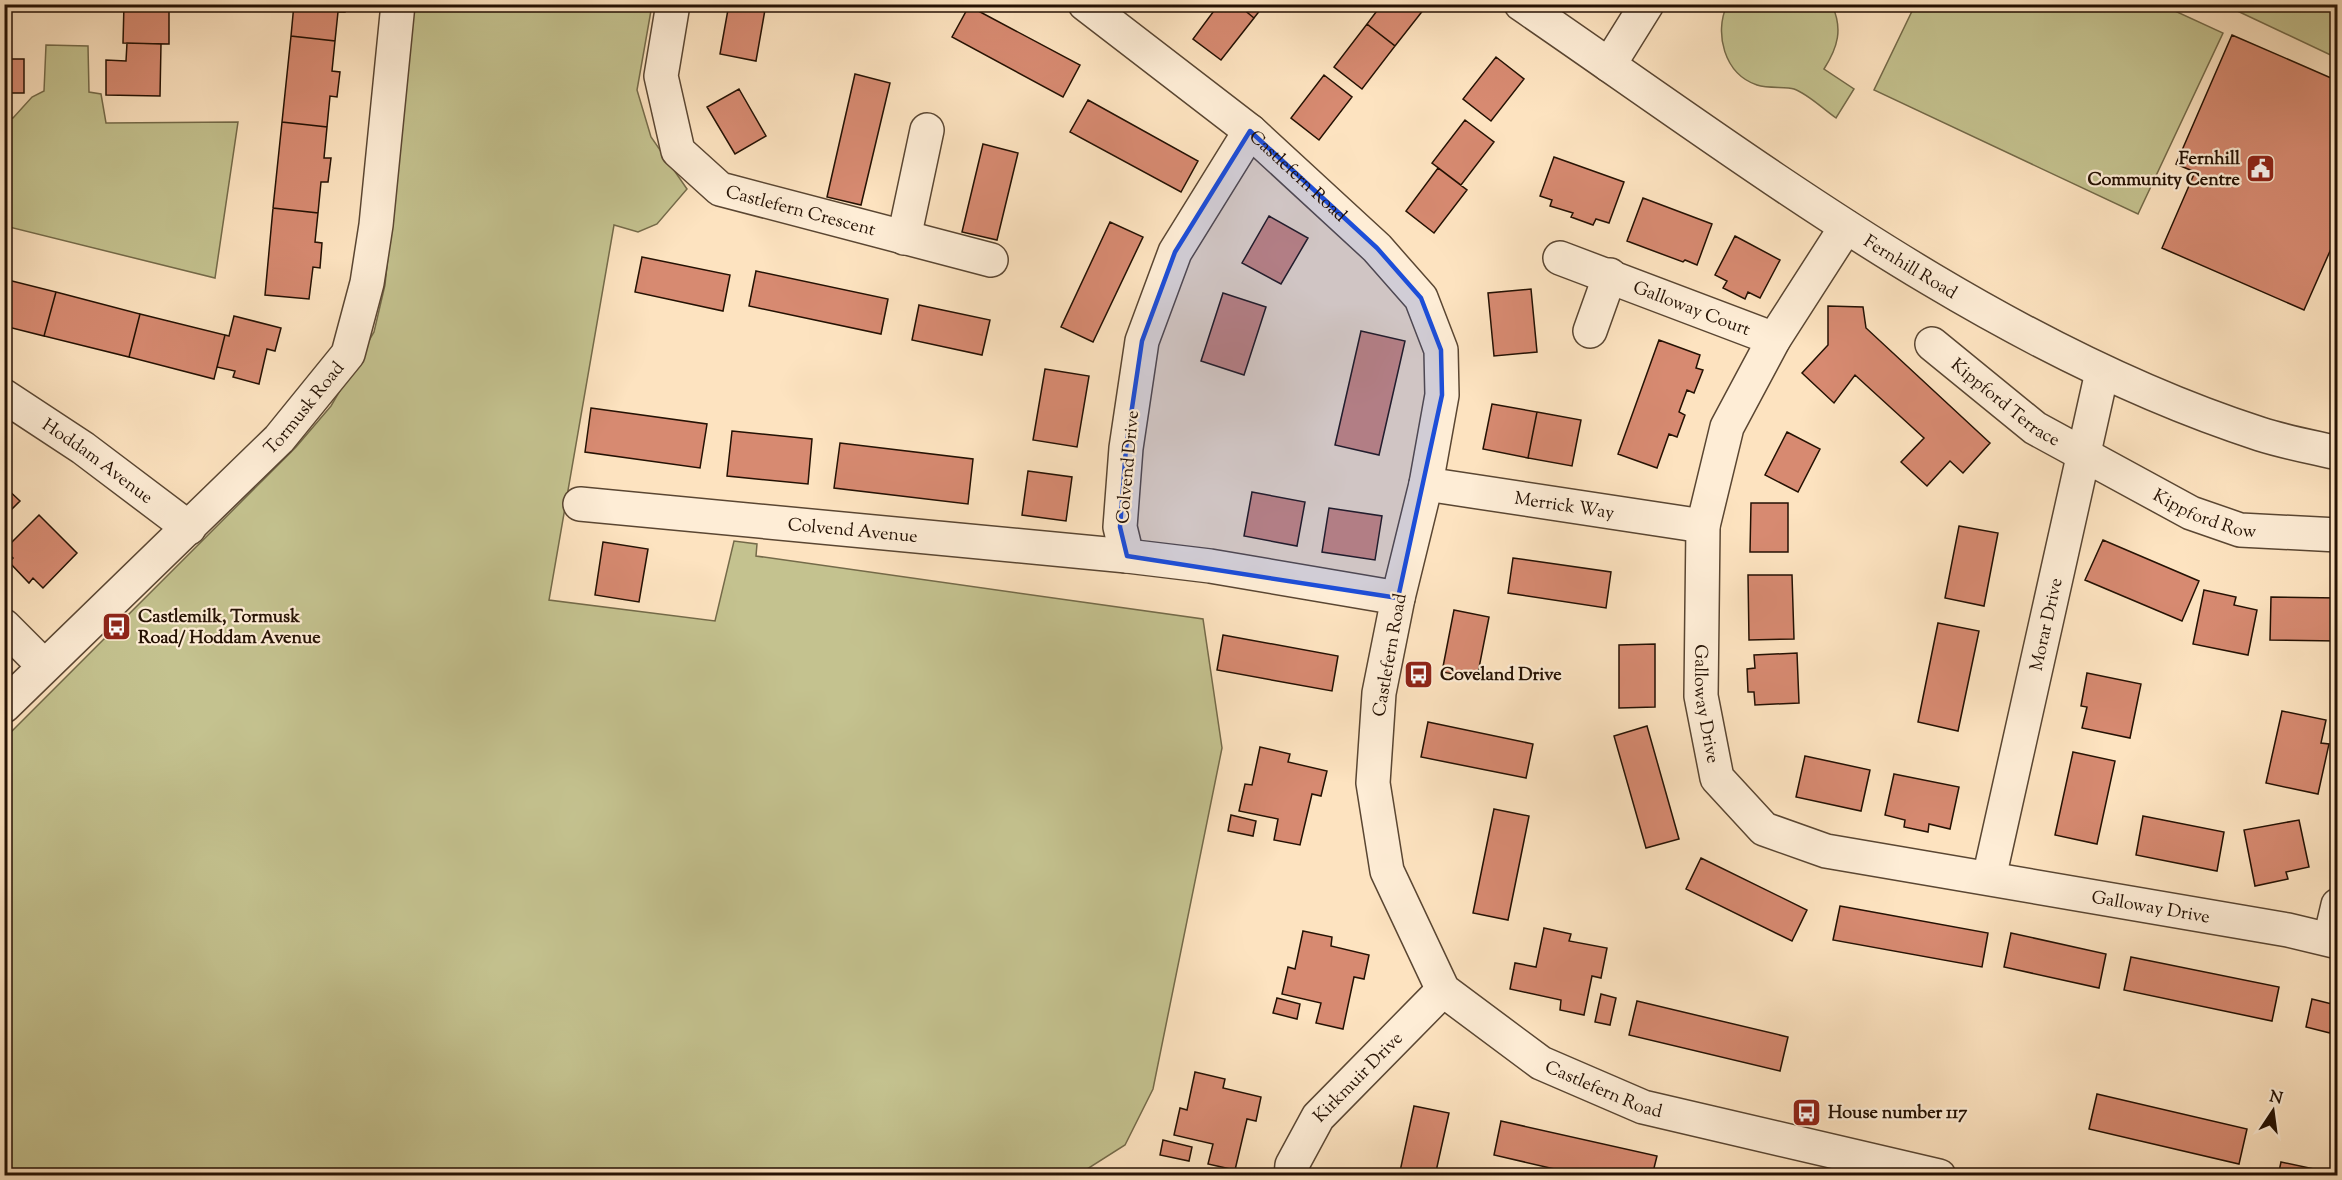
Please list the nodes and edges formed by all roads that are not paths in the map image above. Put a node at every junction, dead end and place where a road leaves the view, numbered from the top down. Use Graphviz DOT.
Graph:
graph roads {
  1 [pos="398,4"];
  2 [pos="672,4"];
  3 [pos="1084,4"];
  4 [pos="1521,4"];
  5 [pos="1647,4"];
  6 [pos="1609,65"];
  7 [pos="927,130"];
  8 [pos="1250,131"];
  9 [pos="1846,227"];
  10 [pos="904,238"];
  11 [pos="1560,258"];
  12 [pos="991,260"];
  13 [pos="1610,275"];
  14 [pos="1590,331"];
  15 [pos="1774,339"];
  16 [pos="1932,344"];
  17 [pos="2102,372"];
  18 [pos="4,396"];
  19 [pos="2337,453"];
  20 [pos="2083,456"];
  21 [pos="1426,484"];
  22 [pos="580,504"];
  23 [pos="1703,526"];
  24 [pos="189,528"];
  25 [pos="2337,535"];
  26 [pos="1127,556"];
  27 [pos="1398,598"];
  28 [pos="4,626"];
  29 [pos="44,666"];
  30 [pos="4,706"];
  31 [pos="1989,878"];
  32 [pos="2337,905"];
  33 [pos="2334,940"];
  34 [pos="1443,990"];
  35 [pos="1292,1176"];
  36 [pos="1938,1176"];
  1 -- 24 [label="street, Tormusk Road"];
  2 -- 10 [label="street, Castlefern Crescent"];
  3 -- 8 [label="street, Castlefern Road"];
  4 -- 6 [label="street, Fernhill Road"];
  5 -- 6 [label="street"];
  6 -- 9 [label="street, Fernhill Road"];
  7 -- 10 [label="street"];
  8 -- 21 [label="street, Castlefern Road"];
  8 -- 26 [label="street, Colvend Drive"];
  9 -- 15 [label="street, Galloway Drive"];
  9 -- 17 [label="street, Fernhill Road"];
  10 -- 12 [label="street, Castlefern Crescent"];
  11 -- 13 [label="street, Galloway Court"];
  13 -- 14 [label="street, Galloway Court"];
  13 -- 15 [label="street, Galloway Court"];
  15 -- 23 [label="street, Galloway Drive"];
  16 -- 20 [label="street, Kippford Terrace"];
  17 -- 19 [label="street, Fernhill Road"];
  17 -- 20 [label="street, Morar Drive"];
  18 -- 24 [label="street, Hoddam Avenue"];
  20 -- 25 [label="street, Kippford Row"];
  20 -- 31 [label="street, Morar Drive"];
  21 -- 23 [label="street, Merrick Way"];
  21 -- 27 [label="street, Castlefern Road"];
  22 -- 26 [label="street, Colvend Avenue"];
  23 -- 31 [label="street, Galloway Drive"];
  24 -- 29 [label="street, Tormusk Road"];
  26 -- 27 [label="street"];
  27 -- 34 [label="street, Castlefern Road"];
  28 -- 29 [label="street"];
  29 -- 30 [label="street, Tormusk Road"];
  31 -- 33 [label="street, Galloway Drive"];
  32 -- 33 [label="street"];
  34 -- 35 [label="street, Kirkmuir Drive"];
  34 -- 36 [label="street, Castlefern Road"];
}
